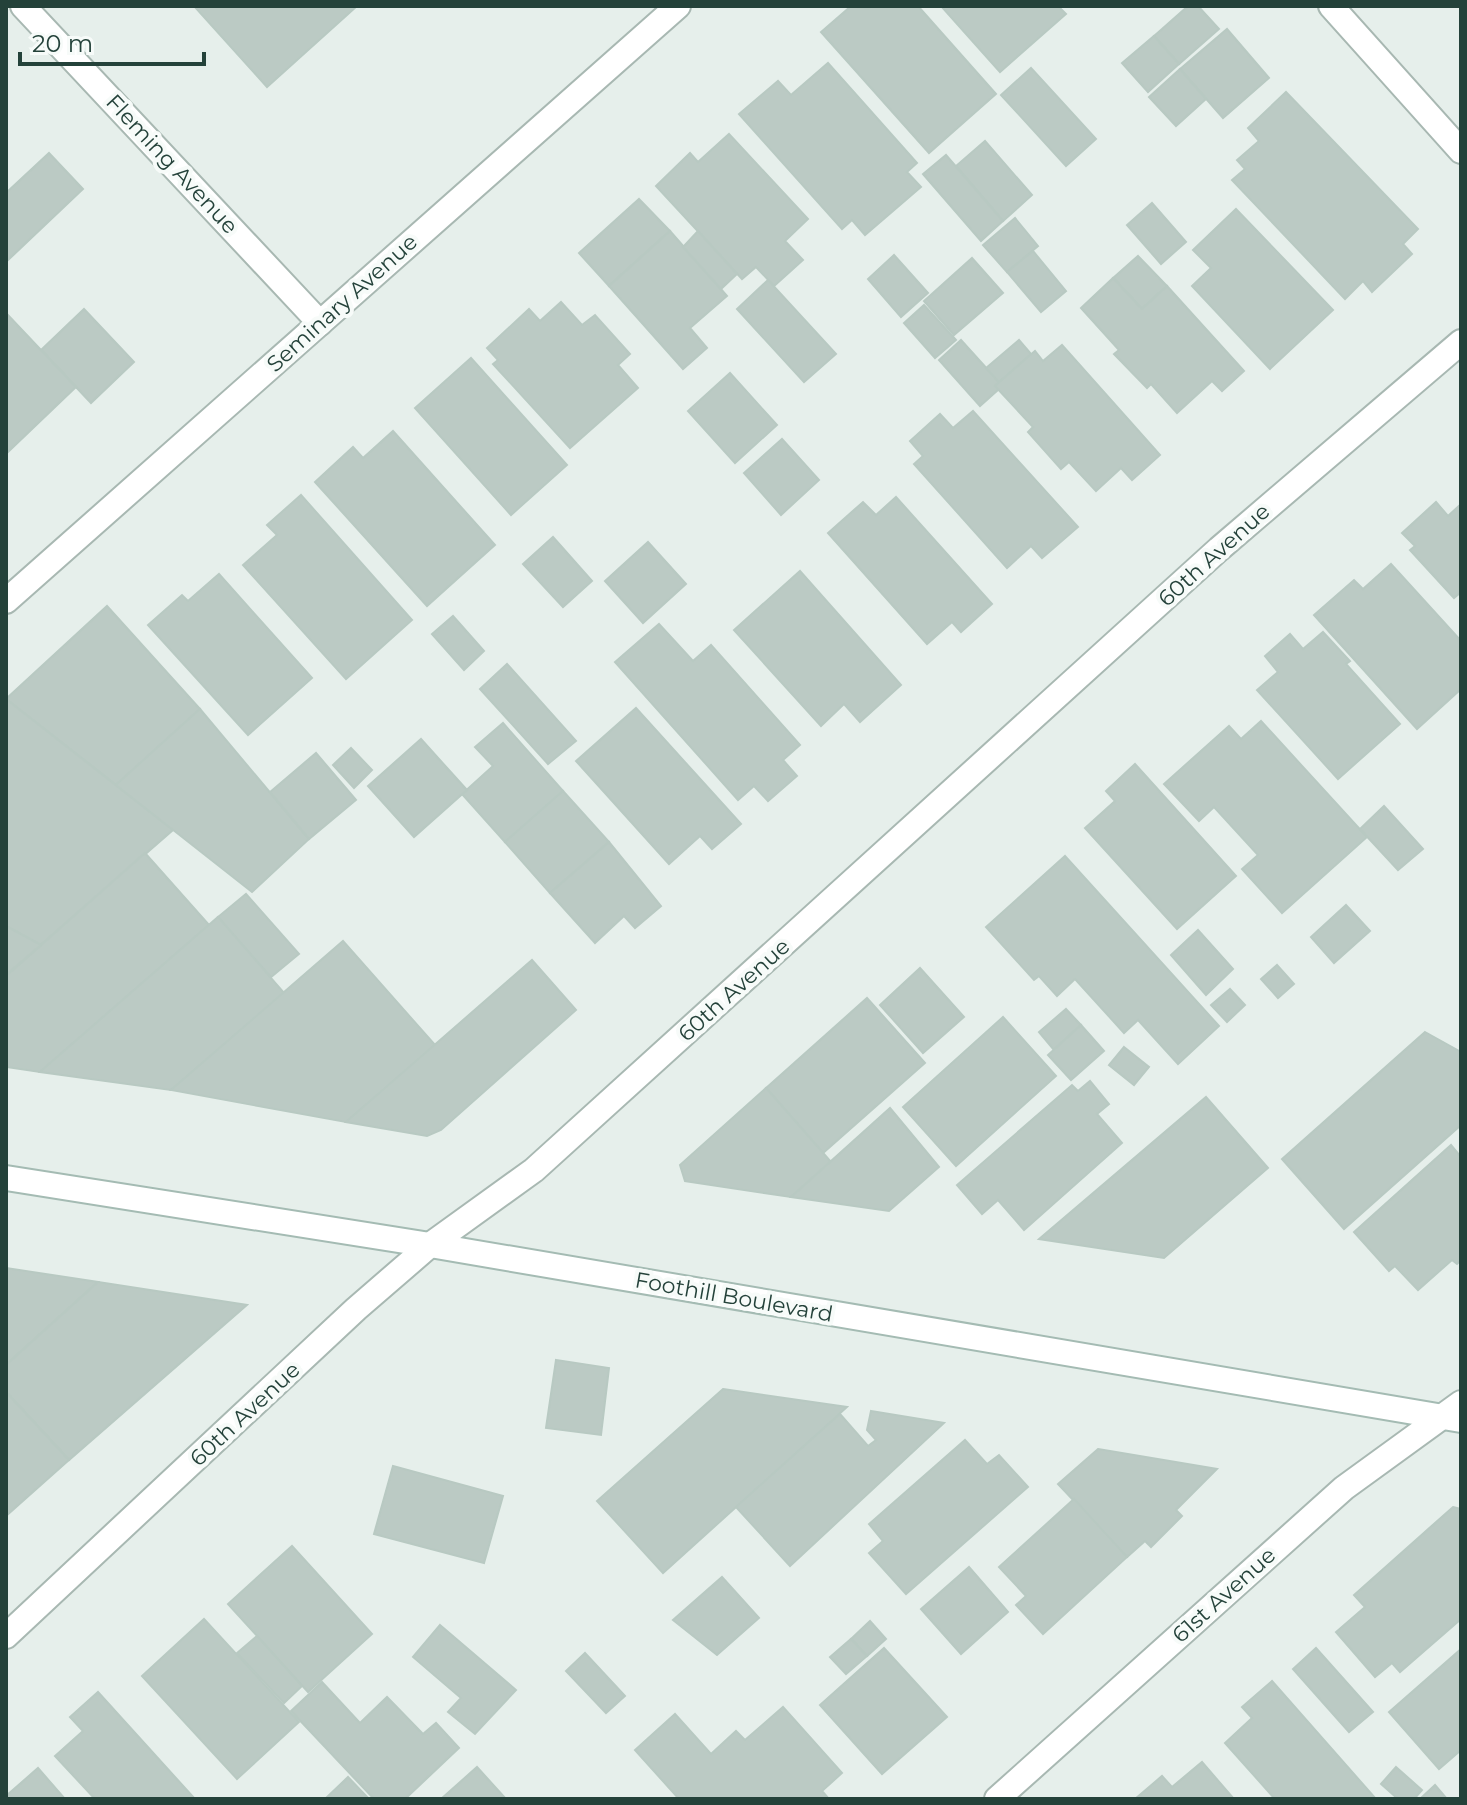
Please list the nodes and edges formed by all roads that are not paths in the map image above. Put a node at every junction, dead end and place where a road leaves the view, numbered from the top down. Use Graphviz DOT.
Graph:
graph roads {
  1 [pos="23,6"];
  2 [pos="678,6"];
  3 [pos="1331,6"];
  4 [pos="1461,151"];
  5 [pos="320,323"];
  6 [pos="1461,342"];
  7 [pos="6,601"];
  8 [pos="6,1178"];
  9 [pos="430,1245"];
  10 [pos="1456,1414"];
  11 [pos="6,1636"];
  12 [pos="997,1799"];
  1 -- 5 [label="street, Fleming Avenue"];
  2 -- 5 [label="street, Seminary Avenue"];
  3 -- 4 [label="street"];
  5 -- 7 [label="street, Seminary Avenue"];
  6 -- 9 [label="street, 60th Avenue"];
  8 -- 9 [label="street, Foothill Boulevard"];
  9 -- 10 [label="street, Foothill Boulevard"];
  9 -- 11 [label="street, 60th Avenue"];
  10 -- 12 [label="street, 61st Avenue"];
}
